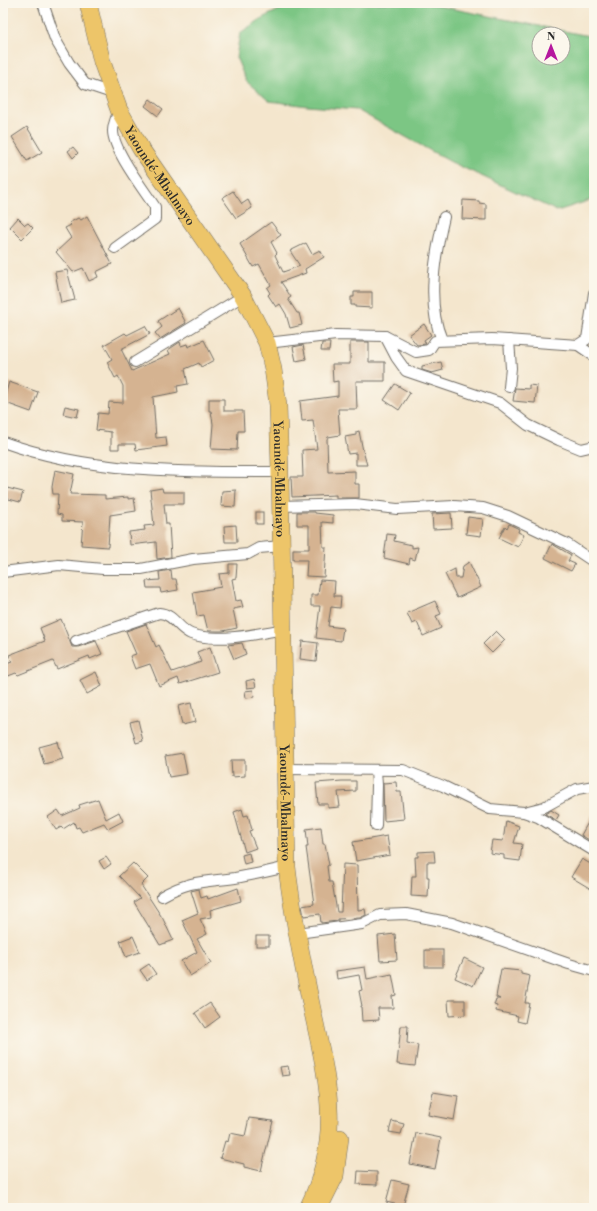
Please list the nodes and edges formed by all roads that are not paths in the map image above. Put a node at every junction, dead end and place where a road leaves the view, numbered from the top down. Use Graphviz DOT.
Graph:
graph roads {
  1 [pos="43,3"];
  2 [pos="88,3"];
  3 [pos="112,93"];
  4 [pos="119,110"];
  5 [pos="444,217"];
  6 [pos="115,248"];
  7 [pos="594,293"];
  8 [pos="243,296"];
  9 [pos="385,336"];
  10 [pos="442,340"];
  11 [pos="509,340"];
  12 [pos="266,343"];
  13 [pos="578,345"];
  14 [pos="594,356"];
  15 [pos="135,362"];
  16 [pos="509,387"];
  17 [pos="3,442"];
  18 [pos="594,446"];
  19 [pos="280,472"];
  20 [pos="280,506"];
  21 [pos="282,546"];
  22 [pos="594,562"];
  23 [pos="3,572"];
  24 [pos="283,629"];
  25 [pos="76,641"];
  26 [pos="284,769"];
  27 [pos="376,770"];
  28 [pos="594,786"];
  29 [pos="524,812"];
  30 [pos="376,826"];
  31 [pos="594,852"];
  32 [pos="287,867"];
  33 [pos="162,896"];
  34 [pos="298,933"];
  35 [pos="594,971"];
  36 [pos="311,1002"];
  37 [pos="308,1208"];
  38 [pos="319,1208"];
  1 -- 3 [label="street"];
  2 -- 3 [label="highway, Yaoundé-Mbalmayo"];
  3 -- 4 [label="highway, Yaoundé-Mbalmayo"];
  4 -- 6 [label="street"];
  4 -- 8 [label="highway, Yaoundé-Mbalmayo"];
  5 -- 10 [label="street"];
  7 -- 13 [label="street"];
  8 -- 12 [label="highway, Yaoundé-Mbalmayo"];
  8 -- 15 [label="street"];
  9 -- 10 [label="street"];
  9 -- 12 [label="street"];
  9 -- 18 [label="street"];
  10 -- 11 [label="street"];
  11 -- 13 [label="street"];
  11 -- 16 [label="street"];
  12 -- 19 [label="highway, Yaoundé-Mbalmayo"];
  13 -- 14 [label="street"];
  17 -- 19 [label="street"];
  19 -- 20 [label="highway, Yaoundé-Mbalmayo"];
  20 -- 21 [label="highway, Yaoundé-Mbalmayo"];
  20 -- 22 [label="street"];
  21 -- 23 [label="street"];
  21 -- 24 [label="highway, Yaoundé-Mbalmayo"];
  24 -- 25 [label="street"];
  24 -- 26 [label="highway, Yaoundé-Mbalmayo"];
  26 -- 27 [label="street"];
  26 -- 32 [label="highway, Yaoundé-Mbalmayo"];
  27 -- 29 [label="street"];
  27 -- 30 [label="street"];
  28 -- 29 [label="street"];
  29 -- 31 [label="street"];
  32 -- 33 [label="street"];
  32 -- 34 [label="highway, Yaoundé-Mbalmayo"];
  34 -- 35 [label="street"];
  34 -- 36 [label="highway, Yaoundé-Mbalmayo"];
  36 -- 37 [label="highway, Yaoundé-Mbalmayo"];
  36 -- 38 [label="highway, Yaoundé-Mbalmayo"];
}
